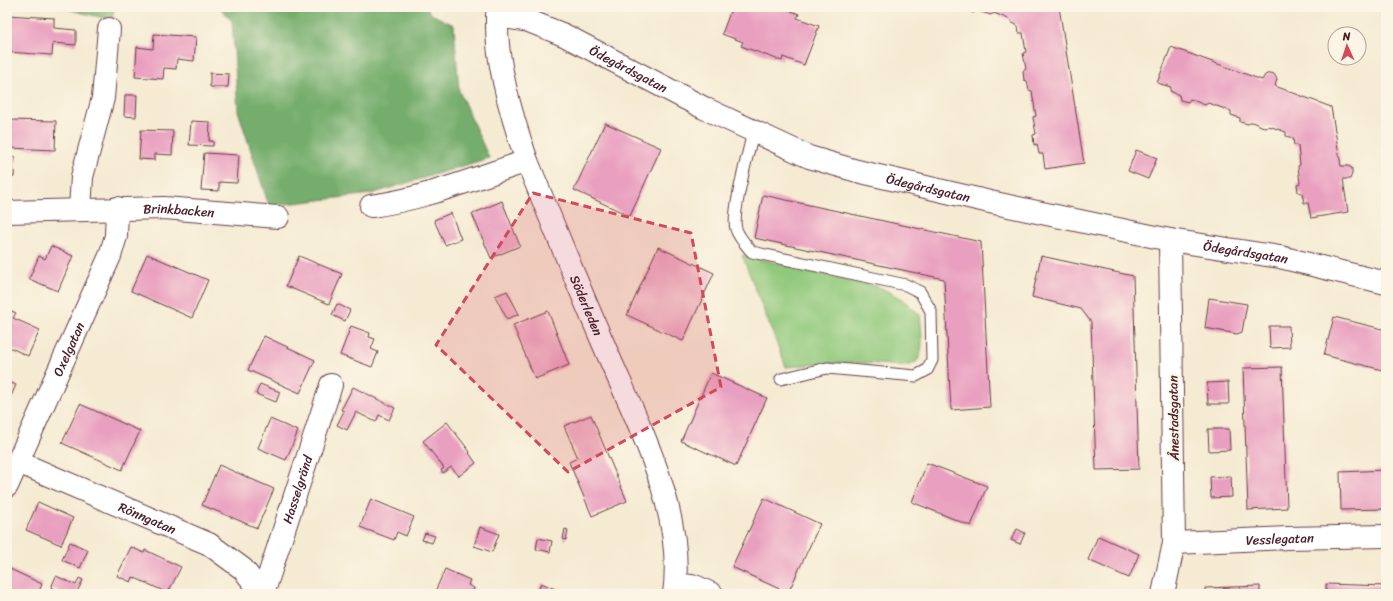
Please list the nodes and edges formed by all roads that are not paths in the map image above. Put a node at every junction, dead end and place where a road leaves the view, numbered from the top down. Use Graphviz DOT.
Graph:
graph roads {
  1 [pos="496,10"];
  2 [pos="110,29"];
  3 [pos="753,132"];
  4 [pos="527,161"];
  5 [pos="370,206"];
  6 [pos="117,208"];
  7 [pos="80,209"];
  8 [pos="7,212"];
  9 [pos="278,217"];
  10 [pos="1170,240"];
  11 [pos="1386,283"];
  12 [pos="781,379"];
  13 [pos="331,385"];
  14 [pos="18,462"];
  15 [pos="7,486"];
  16 [pos="1386,536"];
  17 [pos="1174,543"];
  18 [pos="675,589"];
  19 [pos="263,594"];
  20 [pos="712,594"];
  21 [pos="1163,594"];
  1 -- 3 [label="street, Ödegårdsgatan"];
  1 -- 4 [label="street, Söderleden"];
  2 -- 7 [label="street"];
  3 -- 10 [label="street, Ödegårdsgatan"];
  3 -- 12 [label="lane"];
  4 -- 5 [label="street"];
  4 -- 18 [label="street, Söderleden"];
  6 -- 7 [label="street, Brinkbacken"];
  6 -- 9 [label="street, Brinkbacken"];
  6 -- 14 [label="street, Oxelgatan"];
  7 -- 8 [label="street, Brinkbacken"];
  10 -- 11 [label="street, Ödegårdsgatan"];
  10 -- 17 [label="street, Ånestadsgatan"];
  13 -- 19 [label="street, Hasselgränd"];
  14 -- 15 [label="street, Oxelgatan"];
  14 -- 19 [label="street, Rönngatan"];
  16 -- 17 [label="street, Vesslegatan"];
  17 -- 21 [label="street, Ånestadsgatan"];
  18 -- 20 [label="street"];
}
